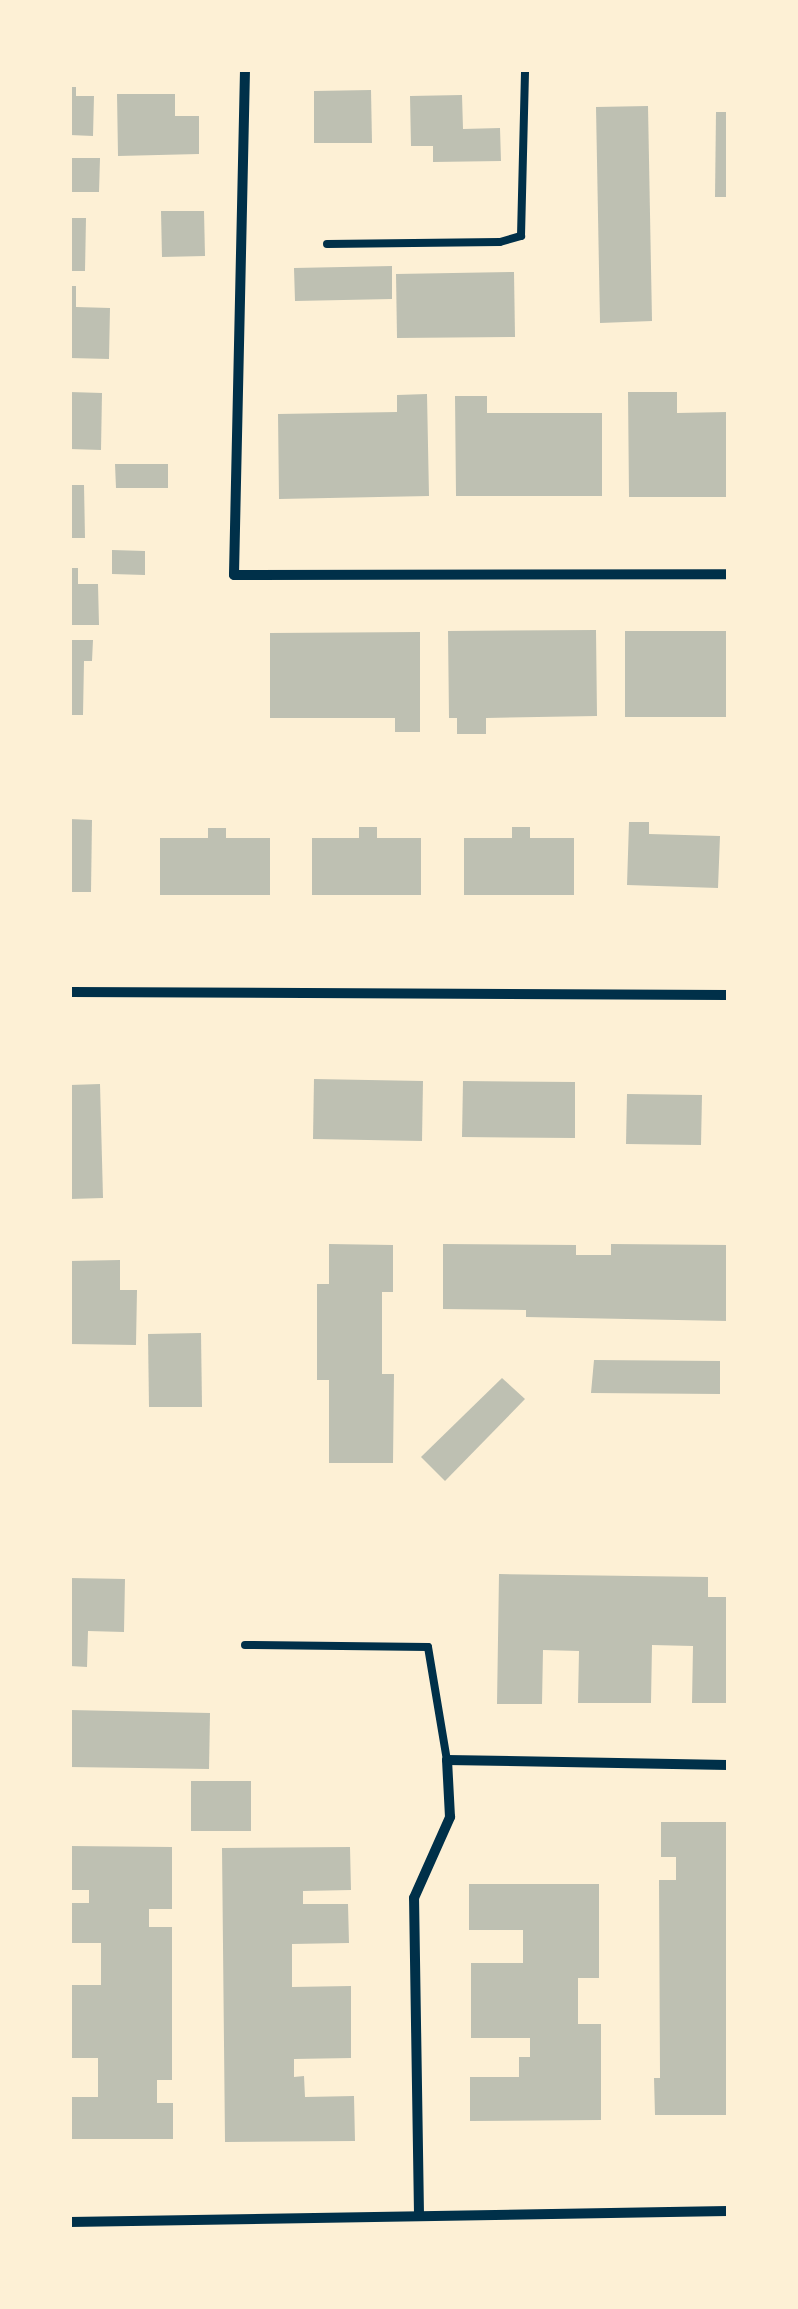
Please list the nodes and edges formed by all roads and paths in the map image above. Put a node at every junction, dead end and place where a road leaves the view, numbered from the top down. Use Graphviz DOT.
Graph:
graph roads {
  1 [pos="245,70"];
  2 [pos="525,70"];
  3 [pos="327,244"];
  4 [pos="728,574"];
  5 [pos="70,992"];
  6 [pos="728,995"];
  7 [pos="245,1645"];
  8 [pos="447,1760"];
  9 [pos="728,1765"];
  10 [pos="728,2211"];
  11 [pos="419,2214"];
  12 [pos="70,2222"];
  1 -- 4 [label="street"];
  2 -- 3 [label="lane"];
  5 -- 6 [label="street"];
  7 -- 8 [label="lane"];
  8 -- 9 [label="street"];
  8 -- 11 [label="street"];
  10 -- 11 [label="street"];
  11 -- 12 [label="street"];
}
